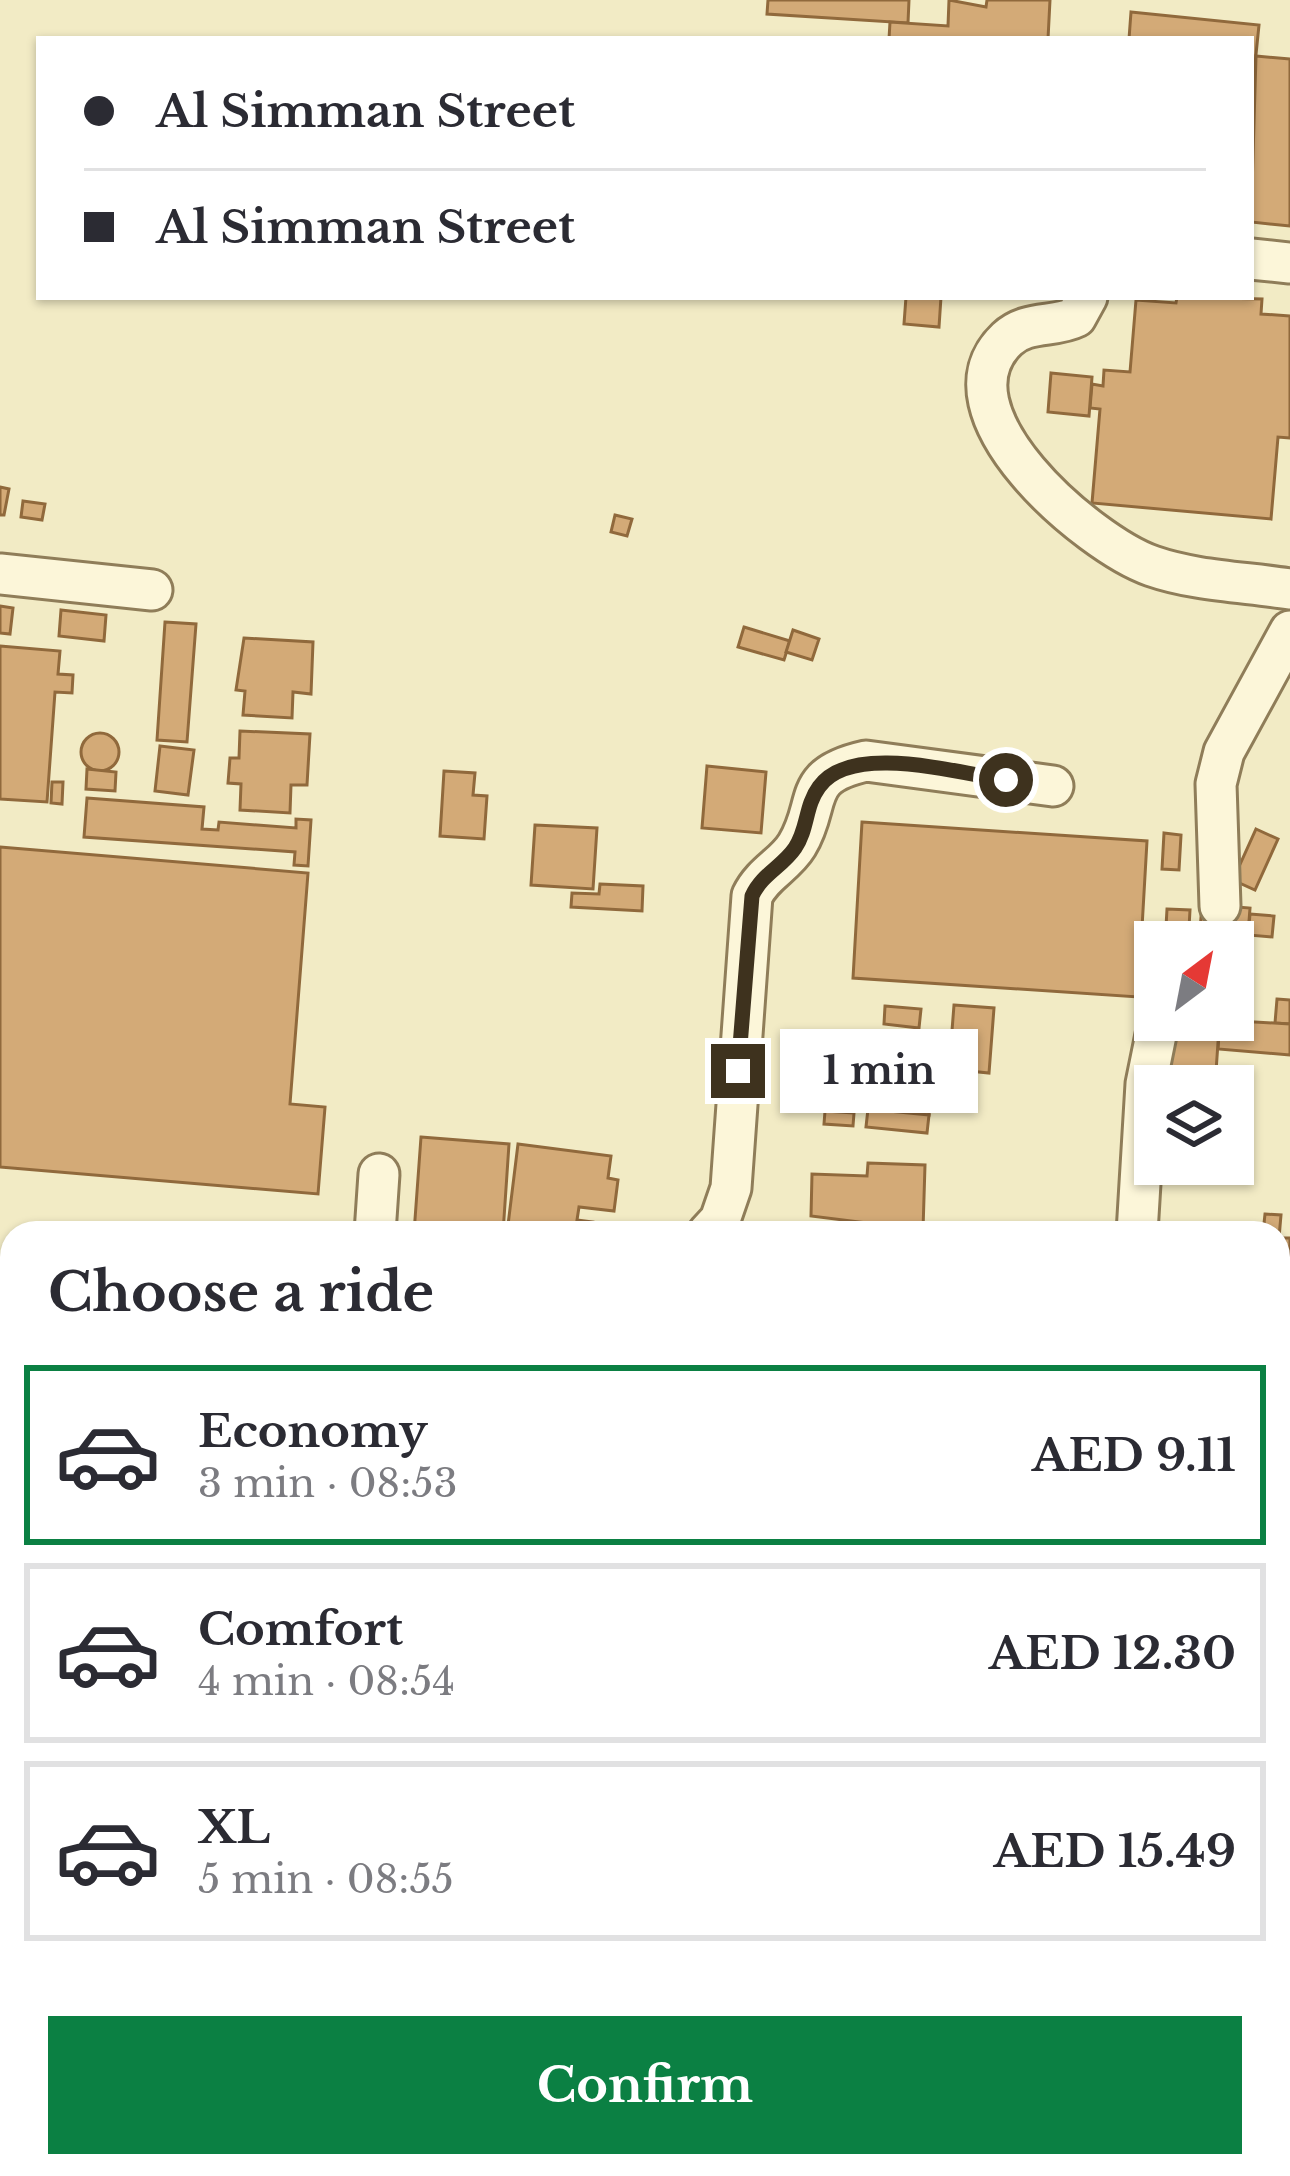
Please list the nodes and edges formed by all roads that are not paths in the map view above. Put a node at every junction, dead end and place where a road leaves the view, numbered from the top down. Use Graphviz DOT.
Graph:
graph roads {
  1 [pos="1254,259"];
  2 [pos="1290,263"];
  3 [pos="1085,300"];
  4 [pos="0,574"];
  5 [pos="1290,589"];
  6 [pos="152,590"];
  7 [pos="1290,631"];
  8 [pos="1052,786"];
  9 [pos="1219,921"];
  10 [pos="1155,1041"];
  11 [pos="379,1174"];
  12 [pos="376,1221"];
  13 [pos="719,1221"];
  14 [pos="1138,1221"];
  1 -- 2 [label="street"];
  3 -- 5 [label="street"];
  4 -- 6 [label="street"];
  7 -- 9 [label="street"];
  8 -- 13 [label="street"];
  10 -- 14 [label="street"];
  11 -- 12 [label="street"];
}
